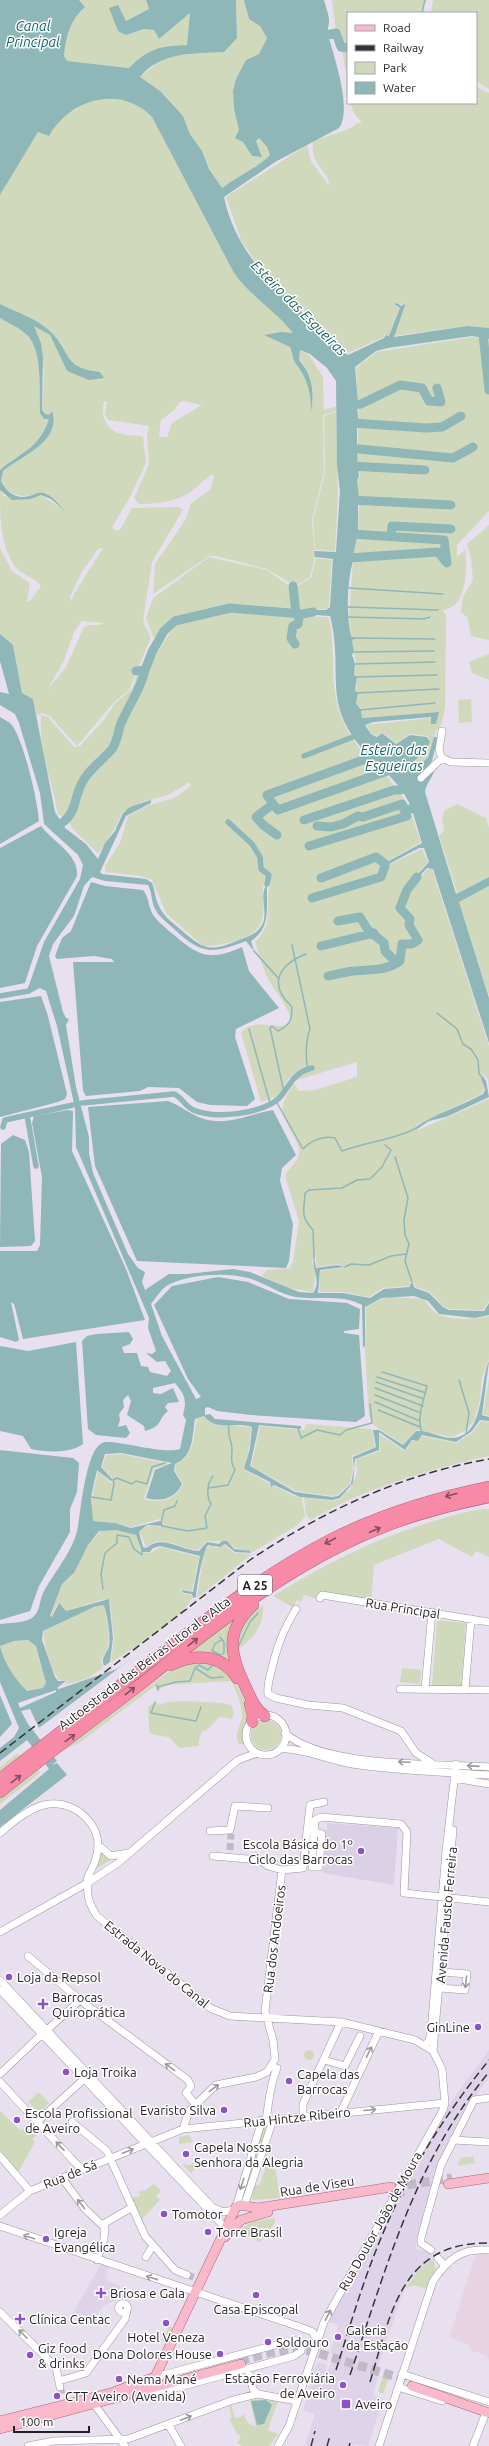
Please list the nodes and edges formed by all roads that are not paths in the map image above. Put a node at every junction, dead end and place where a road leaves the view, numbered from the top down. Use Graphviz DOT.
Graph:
graph roads {
  1 [pos="442,731"];
  2 [pos="442,758"];
  3 [pos="489,763"];
  4 [pos="421,778"];
  5 [pos="489,1487"];
  6 [pos="489,1497"];
  7 [pos="270,1588"];
  8 [pos="320,1598"];
  9 [pos="296,1609"];
  10 [pos="432,1612"];
  11 [pos="471,1619"];
  12 [pos="489,1622"];
  13 [pos="151,1675"];
  14 [pos="400,1689"];
  15 [pos="425,1689"];
  16 [pos="465,1690"];
  17 [pos="489,1690"];
  18 [pos="265,1716"];
  19 [pos="252,1722"];
  20 [pos="285,1733"];
  21 [pos="54,1743"];
  22 [pos="248,1744"];
  23 [pos="281,1749"];
  24 [pos="257,1753"];
  25 [pos="238,1760"];
  26 [pos="30,1762"];
  27 [pos="432,1763"];
  28 [pos="456,1764"];
  29 [pos="489,1767"];
  30 [pos="489,1775"];
  31 [pos="455,1776"];
  32 [pos="0,1779"];
  33 [pos="489,1784"];
  34 [pos="0,1792"];
  35 [pos="324,1802"];
  36 [pos="268,1808"];
  37 [pos="210,1830"];
  38 [pos="311,1831"];
  39 [pos="0,1833"];
  40 [pos="98,1845"];
  41 [pos="132,1852"];
  42 [pos="212,1856"];
  43 [pos="282,1870"];
  44 [pos="88,1880"];
  45 [pos="445,1898"];
  46 [pos="489,1902"];
  47 [pos="0,1932"];
  48 [pos="28,1956"];
  49 [pos="442,1972"];
  50 [pos="0,1980"];
  51 [pos="440,1988"];
  52 [pos="0,1990"];
  53 [pos="80,2000"];
  54 [pos="268,2018"];
  55 [pos="341,2022"];
  56 [pos="379,2031"];
  57 [pos="45,2032"];
  58 [pos="360,2036"];
  59 [pos="425,2045"];
  60 [pos="433,2051"];
  61 [pos="324,2060"];
  62 [pos="277,2068"];
  63 [pos="0,2074"];
  64 [pos="84,2079"];
  65 [pos="0,2082"];
  66 [pos="97,2089"];
  67 [pos="489,2098"];
  68 [pos="445,2103"];
  69 [pos="195,2104"];
  70 [pos="341,2112"];
  71 [pos="303,2116"];
  72 [pos="267,2120"];
  73 [pos="37,2122"];
  74 [pos="72,2122"];
  75 [pos="183,2129"];
  76 [pos="453,2140"];
  77 [pos="489,2142"];
  78 [pos="149,2143"];
  79 [pos="0,2156"];
  80 [pos="110,2158"];
  81 [pos="82,2170"];
  82 [pos="489,2172"];
  83 [pos="62,2178"];
  84 [pos="489,2178"];
  85 [pos="191,2188"];
  86 [pos="30,2191"];
  87 [pos="390,2191"];
  88 [pos="131,2208"];
  89 [pos="239,2213"];
  90 [pos="0,2215"];
  91 [pos="217,2219"];
  92 [pos="0,2226"];
  93 [pos="103,2226"];
  94 [pos="223,2235"];
  95 [pos="154,2246"];
  96 [pos="216,2247"];
  97 [pos="432,2250"];
  98 [pos="489,2250"];
  99 [pos="146,2257"];
  100 [pos="438,2258"];
  101 [pos="97,2260"];
  102 [pos="444,2265"];
  103 [pos="187,2275"];
  104 [pos="196,2292"];
  105 [pos="0,2312"];
  106 [pos="125,2314"];
  107 [pos="302,2344"];
  108 [pos="316,2344"];
  109 [pos="299,2354"];
  110 [pos="311,2358"];
  111 [pos="243,2365"];
  112 [pos="56,2367"];
  113 [pos="402,2374"];
  114 [pos="155,2377"];
  115 [pos="70,2378"];
  116 [pos="412,2384"];
  117 [pos="398,2388"];
  118 [pos="258,2394"];
  119 [pos="116,2395"];
  120 [pos="297,2401"];
  121 [pos="489,2402"];
  122 [pos="94,2404"];
  123 [pos="488,2413"];
  124 [pos="0,2421"];
  125 [pos="168,2424"];
  126 [pos="0,2429"];
  127 [pos="124,2443"];
  128 [pos="28,2446"];
  129 [pos="181,2446"];
  130 [pos="278,2446"];
  131 [pos="379,2446"];
  132 [pos="473,2446"];
  1 -- 2 [label="street"];
  2 -- 3 [label="street"];
  2 -- 4 [label="street"];
  5 -- 21 [label="highway, Autoestrada das Beiras Litoral e Alta / A 25, one-way"];
  7 -- 6 [label="highway, Autoestrada das Beiras Litoral e Alta / A 25, one-way"];
  13 -- 7 [label="highway, Autoestrada das Beiras Litoral e Alta / A 25, one-way"];
  7 -- 18 [label="highway"];
  8 -- 10 [label="street, Rua Principal"];
  9 -- 27 [label="street"];
  10 -- 11 [label="street, Rua Principal"];
  10 -- 15 [label="street"];
  11 -- 12 [label="street, Rua Principal"];
  11 -- 16 [label="street"];
  13 -- 19 [label="highway"];
  21 -- 13 [label="highway, Autoestrada das Beiras Litoral e Alta / A 25, one-way"];
  14 -- 15 [label="street"];
  15 -- 16 [label="street"];
  16 -- 17 [label="street"];
  18 -- 19 [label="street"];
  18 -- 20 [label="street"];
  19 -- 22 [label="street"];
  20 -- 23 [label="street"];
  27 -- 20 [label="street, one-way"];
  21 -- 26 [label="highway, Autoestrada das Beiras Litoral e Alta / A 25"];
  22 -- 24 [label="street"];
  22 -- 25 [label="street"];
  23 -- 24 [label="street"];
  23 -- 31 [label="street"];
  24 -- 25 [label="street"];
  25 -- 41 [label="street"];
  26 -- 32 [label="highway, Autoestrada das Beiras Litoral e Alta / A 25"];
  34 -- 26 [label="highway, Autoestrada das Beiras Litoral e Alta / A 25, one-way"];
  27 -- 28 [label="street"];
  29 -- 28 [label="street, one-way"];
  28 -- 31 [label="street, Avenida Fausto Ferreira"];
  30 -- 31 [label="street"];
  31 -- 33 [label="street"];
  31 -- 45 [label="street, Avenida Fausto Ferreira"];
  35 -- 38 [label="street, Rua dos Andoeiros"];
  36 -- 37 [label="street"];
  38 -- 43 [label="street, Rua dos Andoeiros"];
  38 -- 45 [label="street, Rua dos Andoeiros"];
  39 -- 40 [label="street"];
  40 -- 41 [label="street"];
  40 -- 44 [label="street"];
  41 -- 44 [label="street"];
  42 -- 43 [label="street"];
  43 -- 54 [label="street, Rua dos Andoeiros"];
  44 -- 47 [label="street"];
  44 -- 54 [label="street, Estrada Nova do Canal"];
  45 -- 46 [label="street"];
  45 -- 49 [label="street, Avenida Fausto Ferreira"];
  45 -- 59 [label="street, Avenida Fausto Ferreira"];
  48 -- 53 [label="street"];
  49 -- 51 [label="street, Avenida Fausto Ferreira"];
  49 -- 51 [label="street, one-way"];
  50 -- 57 [label="street"];
  51 -- 60 [label="street, Avenida Fausto Ferreira"];
  52 -- 57 [label="street"];
  53 -- 57 [label="street"];
  69 -- 53 [label="street, one-way"];
  54 -- 55 [label="street, Estrada Nova do Canal"];
  69 -- 54 [label="street, Rua dos Andoeiros, one-way"];
  55 -- 56 [label="street, Estrada Nova do Canal"];
  55 -- 61 [label="street"];
  56 -- 59 [label="street, Estrada Nova do Canal"];
  70 -- 56 [label="street, one-way"];
  57 -- 63 [label="street"];
  57 -- 64 [label="street"];
  57 -- 66 [label="street"];
  58 -- 61 [label="street"];
  59 -- 60 [label="street, Estrada Nova do Canal"];
  60 -- 68 [label="street, Estrada Nova do Canal"];
  61 -- 71 [label="street"];
  62 -- 72 [label="street"];
  64 -- 66 [label="street"];
  64 -- 73 [label="street"];
  65 -- 73 [label="street"];
  66 -- 78 [label="street"];
  67 -- 76 [label="street"];
  70 -- 68 [label="street, Rua Hintze Ribeiro, one-way"];
  108 -- 68 [label="street, Rua Doutor João de Moura, one-way"];
  69 -- 75 [label="street, Rua dos Andoeiros"];
  70 -- 71 [label="street, Rua Hintze Ribeiro"];
  71 -- 72 [label="street, Rua Hintze Ribeiro"];
  72 -- 75 [label="street, Rua Hintze Ribeiro"];
  72 -- 89 [label="street"];
  72 -- 89 [label="street, one-way"];
  81 -- 73 [label="street, one-way"];
  74 -- 80 [label="street"];
  75 -- 78 [label="street, Rua Hintze Ribeiro"];
  76 -- 77 [label="street"];
  76 -- 97 [label="street"];
  80 -- 78 [label="street, Rua de Sá, one-way"];
  78 -- 85 [label="street"];
  79 -- 86 [label="street"];
  80 -- 81 [label="street, Rua de Sá"];
  80 -- 88 [label="street"];
  81 -- 83 [label="street, Rua de Sá"];
  82 -- 84 [label="main road"];
  83 -- 86 [label="street, Rua de Sá"];
  93 -- 83 [label="street, one-way"];
  85 -- 89 [label="street"];
  85 -- 91 [label="street"];
  86 -- 90 [label="street, Rua de Sá"];
  87 -- 89 [label="main road, Rua de Viseu"];
  88 -- 93 [label="street"];
  88 -- 95 [label="street"];
  89 -- 91 [label="street"];
  89 -- 94 [label="main road"];
  89 -- 96 [label="main road"];
  91 -- 94 [label="street"];
  101 -- 92 [label="street, one-way"];
  93 -- 101 [label="street"];
  94 -- 96 [label="main road"];
  95 -- 99 [label="street"];
  95 -- 103 [label="street"];
  96 -- 104 [label="main road"];
  98 -- 102 [label="street"];
  100 -- 102 [label="street"];
  104 -- 101 [label="street, one-way"];
  102 -- 113 [label="street"];
  104 -- 108 [label="street"];
  104 -- 114 [label="main road"];
  112 -- 105 [label="street, one-way"];
  106 -- 115 [label="street"];
  107 -- 108 [label="street"];
  107 -- 109 [label="street"];
  107 -- 114 [label="street"];
  108 -- 110 [label="street, Rua Doutor João de Moura"];
  109 -- 110 [label="street"];
  109 -- 111 [label="street"];
  110 -- 120 [label="street, Rua Doutor João de Moura"];
  111 -- 118 [label="street"];
  111 -- 119 [label="main road"];
  112 -- 115 [label="street"];
  112 -- 115 [label="street"];
  113 -- 117 [label="street"];
  113 -- 121 [label="street"];
  114 -- 119 [label="main road"];
  116 -- 123 [label="main road"];
  117 -- 123 [label="street"];
  117 -- 131 [label="street"];
  118 -- 120 [label="street"];
  125 -- 118 [label="street, one-way"];
  119 -- 122 [label="main road"];
  119 -- 124 [label="main road"];
  120 -- 130 [label="street, Rua Doutor João de Moura"];
  122 -- 126 [label="main road"];
  122 -- 127 [label="street"];
  123 -- 132 [label="street"];
  125 -- 127 [label="street"];
  125 -- 129 [label="street"];
  127 -- 128 [label="street"];
}
